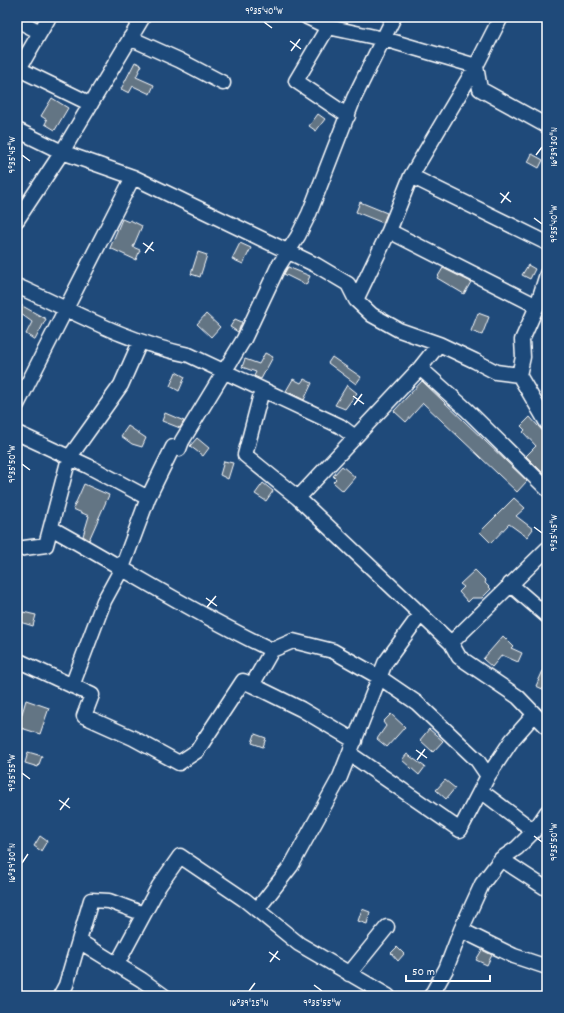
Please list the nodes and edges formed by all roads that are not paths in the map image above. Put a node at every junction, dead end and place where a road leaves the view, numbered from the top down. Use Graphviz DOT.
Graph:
graph roads {
  1 [pos="49,17"];
  2 [pos="143,17"];
  3 [pos="307,17"];
  4 [pos="394,17"];
  5 [pos="500,17"];
  6 [pos="17,20"];
  7 [pos="328,27"];
  8 [pos="40,32"];
  9 [pos="130,38"];
  10 [pos="384,39"];
  11 [pos="476,66"];
  12 [pos="18,70"];
  13 [pos="222,83"];
  14 [pos="91,104"];
  15 [pos="348,116"];
  16 [pos="547,126"];
  17 [pos="17,130"];
  18 [pos="62,152"];
  19 [pos="133,176"];
  20 [pos="411,176"];
  21 [pos="17,220"];
  22 [pos="389,231"];
  23 [pos="547,243"];
  24 [pos="287,251"];
  25 [pos="547,274"];
  26 [pos="17,286"];
  27 [pos="356,300"];
  28 [pos="537,306"];
  29 [pos="66,308"];
  30 [pos="140,342"];
  31 [pos="439,344"];
  32 [pos="420,368"];
  33 [pos="224,372"];
  34 [pos="519,375"];
  35 [pos="262,390"];
  36 [pos="18,401"];
  37 [pos="547,423"];
  38 [pos="17,433"];
  39 [pos="355,437"];
  40 [pos="69,458"];
  41 [pos="547,490"];
  42 [pos="148,498"];
  43 [pos="298,498"];
  44 [pos="52,528"];
  45 [pos="17,548"];
  46 [pos="547,549"];
  47 [pos="122,568"];
  48 [pos="510,584"];
  49 [pos="420,615"];
  50 [pos="547,616"];
  51 [pos="451,643"];
  52 [pos="272,650"];
  53 [pos="17,660"];
  54 [pos="379,678"];
  55 [pos="252,685"];
  56 [pos="72,686"];
  57 [pos="534,715"];
  58 [pos="547,727"];
  59 [pos="353,747"];
  60 [pos="488,776"];
  61 [pos="481,791"];
  62 [pos="547,812"];
  63 [pos="534,831"];
  64 [pos="501,859"];
  65 [pos="547,889"];
  66 [pos="257,910"];
  67 [pos="144,914"];
  68 [pos="387,927"];
  69 [pos="461,930"];
  70 [pos="79,940"];
  71 [pos="116,964"];
  72 [pos="547,967"];
  73 [pos="349,974"];
  74 [pos="60,996"];
  75 [pos="164,996"];
  76 [pos="388,996"];
  77 [pos="431,996"];
  1 -- 8 [label="street"];
  2 -- 9 [label="street"];
  3 -- 7 [label="street"];
  4 -- 10 [label="street"];
  5 -- 11 [label="street"];
  6 -- 8 [label="street"];
  7 -- 10 [label="street"];
  7 -- 15 [label="street"];
  8 -- 12 [label="street"];
  9 -- 13 [label="street"];
  9 -- 14 [label="street"];
  10 -- 11 [label="street"];
  10 -- 15 [label="street"];
  11 -- 16 [label="street"];
  11 -- 20 [label="street"];
  12 -- 14 [label="street"];
  14 -- 18 [label="street"];
  15 -- 24 [label="street"];
  17 -- 18 [label="street"];
  18 -- 19 [label="street"];
  18 -- 21 [label="street"];
  19 -- 24 [label="street"];
  19 -- 29 [label="street"];
  20 -- 22 [label="street"];
  20 -- 23 [label="street"];
  22 -- 27 [label="street"];
  22 -- 28 [label="street"];
  24 -- 27 [label="street"];
  24 -- 33 [label="street"];
  25 -- 28 [label="street"];
  26 -- 29 [label="street"];
  27 -- 31 [label="street"];
  28 -- 34 [label="street"];
  29 -- 30 [label="street"];
  29 -- 36 [label="street"];
  30 -- 33 [label="street"];
  30 -- 40 [label="street"];
  31 -- 32 [label="street"];
  31 -- 34 [label="street"];
  32 -- 39 [label="street"];
  32 -- 41 [label="street"];
  33 -- 35 [label="street"];
  33 -- 42 [label="street"];
  34 -- 37 [label="street"];
  35 -- 39 [label="street"];
  35 -- 43 [label="street"];
  38 -- 40 [label="street"];
  39 -- 43 [label="street"];
  40 -- 42 [label="street"];
  40 -- 44 [label="street"];
  42 -- 47 [label="street"];
  43 -- 49 [label="street"];
  44 -- 45 [label="street"];
  44 -- 47 [label="street"];
  46 -- 48 [label="street"];
  47 -- 52 [label="street"];
  47 -- 56 [label="street"];
  48 -- 50 [label="street"];
  48 -- 51 [label="street"];
  49 -- 51 [label="street"];
  49 -- 54 [label="street"];
  51 -- 57 [label="street"];
  52 -- 54 [label="street"];
  52 -- 55 [label="street"];
  53 -- 56 [label="street"];
  54 -- 59 [label="street"];
  54 -- 60 [label="street"];
  55 -- 56 [label="street"];
  55 -- 59 [label="street"];
  57 -- 58 [label="street"];
  57 -- 60 [label="street"];
  59 -- 61 [label="street"];
  59 -- 66 [label="street"];
  60 -- 61 [label="street"];
  61 -- 63 [label="street"];
  62 -- 63 [label="street"];
  63 -- 64 [label="street"];
  64 -- 65 [label="street"];
  64 -- 69 [label="street"];
  66 -- 67 [label="street"];
  66 -- 73 [label="street"];
  67 -- 70 [label="street"];
  67 -- 71 [label="street"];
  68 -- 73 [label="street"];
  69 -- 72 [label="street"];
  69 -- 77 [label="street"];
  70 -- 71 [label="street"];
  70 -- 74 [label="street"];
  71 -- 75 [label="street"];
  73 -- 76 [label="street"];
}
